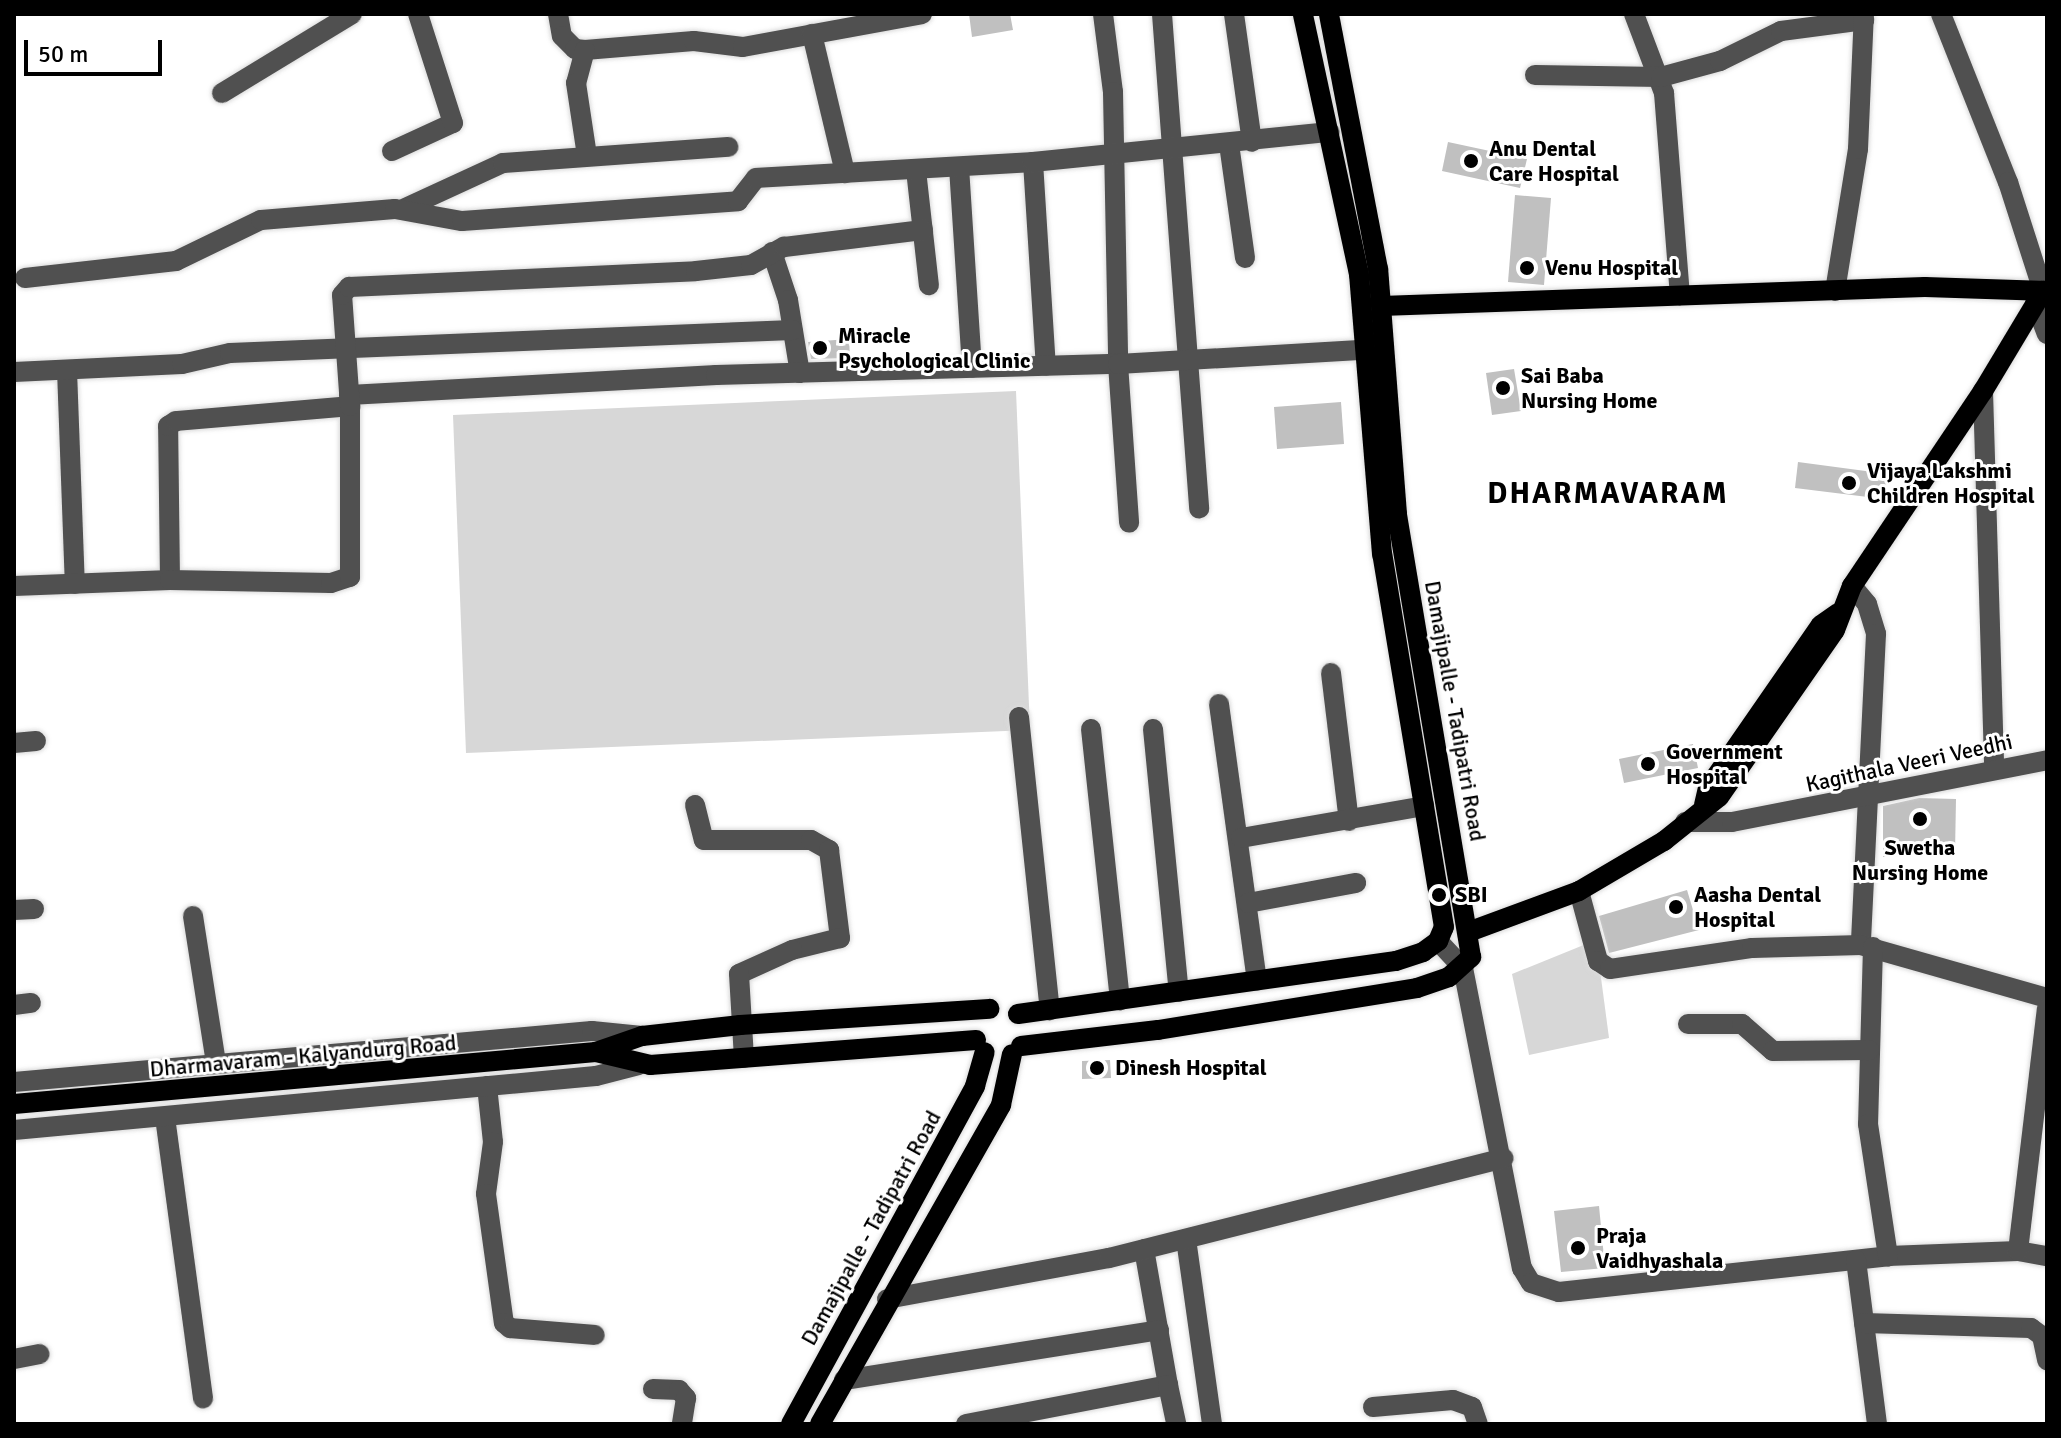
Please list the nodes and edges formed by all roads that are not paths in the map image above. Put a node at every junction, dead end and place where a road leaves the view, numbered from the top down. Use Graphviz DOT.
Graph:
graph roads {
  1 [pos="352,14"];
  2 [pos="418,14"];
  3 [pos="558,14"];
  4 [pos="922,14"];
  5 [pos="1103,14"];
  6 [pos="1162,14"];
  7 [pos="1234,14"];
  8 [pos="1303,14"];
  9 [pos="1329,14"];
  10 [pos="1634,14"];
  11 [pos="1941,14"];
  12 [pos="1864,17"];
  13 [pos="1778,23"];
  14 [pos="812,34"];
  15 [pos="585,50"];
  16 [pos="1535,75"];
  17 [pos="1661,77"];
  18 [pos="222,93"];
  19 [pos="1329,132"];
  20 [pos="1252,142"];
  21 [pos="1229,144"];
  22 [pos="728,147"];
  23 [pos="1173,150"];
  24 [pos="392,151"];
  25 [pos="1110,155"];
  26 [pos="587,156"];
  27 [pos="1033,162"];
  28 [pos="959,167"];
  29 [pos="916,170"];
  30 [pos="845,173"];
  31 [pos="403,209"];
  32 [pos="923,230"];
  33 [pos="772,252"];
  34 [pos="1245,258"];
  35 [pos="25,278"];
  36 [pos="929,285"];
  37 [pos="1835,291"];
  38 [pos="1680,295"];
  39 [pos="2042,295"];
  40 [pos="1381,306"];
  41 [pos="793,330"];
  42 [pos="2047,334"];
  43 [pos="1364,350"];
  44 [pos="346,351"];
  45 [pos="1188,360"];
  46 [pos="1118,364"];
  47 [pos="1046,366"];
  48 [pos="972,368"];
  49 [pos="67,370"];
  50 [pos="14,372"];
  51 [pos="800,373"];
  52 [pos="1983,391"];
  53 [pos="350,400"];
  54 [pos="1199,509"];
  55 [pos="1129,523"];
  56 [pos="170,580"];
  57 [pos="75,584"];
  58 [pos="14,586"];
  59 [pos="1852,586"];
  60 [pos="1331,673"];
  61 [pos="1219,704"];
  62 [pos="1019,717"];
  63 [pos="1091,729"];
  64 [pos="1153,729"];
  65 [pos="36,741"];
  66 [pos="14,743"];
  67 [pos="2047,760"];
  68 [pos="1994,768"];
  69 [pos="1871,794"];
  70 [pos="695,805"];
  71 [pos="1424,806"];
  72 [pos="1349,821"];
  73 [pos="1685,822"];
  74 [pos="1241,838"];
  75 [pos="1356,883"];
  76 [pos="1579,891"];
  77 [pos="1248,903"];
  78 [pos="193,916"];
  79 [pos="1471,931"];
  80 [pos="1441,934"];
  81 [pos="1867,946"];
  82 [pos="1463,968"];
  83 [pos="1257,980"];
  84 [pos="1179,992"];
  85 [pos="2047,998"];
  86 [pos="1120,1000"];
  87 [pos="989,1009"];
  88 [pos="2047,1009"];
  89 [pos="1050,1010"];
  90 [pos="1018,1014"];
  91 [pos="1688,1024"];
  92 [pos="740,1025"];
  93 [pos="642,1036"];
  94 [pos="981,1046"];
  95 [pos="1016,1050"];
  96 [pos="1869,1050"];
  97 [pos="591,1053"];
  98 [pos="744,1058"];
  99 [pos="216,1063"];
  100 [pos="639,1065"];
  101 [pos="14,1082"];
  102 [pos="487,1086"];
  103 [pos="14,1104"];
  104 [pos="165,1117"];
  105 [pos="14,1130"];
  106 [pos="1504,1158"];
  107 [pos="1186,1239"];
  108 [pos="1144,1249"];
  109 [pos="2018,1251"];
  110 [pos="1888,1256"];
  111 [pos="2047,1256"];
  112 [pos="1856,1260"];
  113 [pos="874,1272"];
  114 [pos="892,1291"];
  115 [pos="1864,1323"];
  116 [pos="1159,1330"];
  117 [pos="595,1335"];
  118 [pos="40,1354"];
  119 [pos="14,1359"];
  120 [pos="2047,1360"];
  121 [pos="844,1380"];
  122 [pos="1168,1385"];
  123 [pos="653,1389"];
  124 [pos="203,1398"];
  125 [pos="1373,1407"];
  126 [pos="1057,1417"];
  127 [pos="682,1424"];
  128 [pos="791,1424"];
  129 [pos="820,1424"];
  130 [pos="966,1424"];
  131 [pos="1176,1424"];
  132 [pos="1212,1424"];
  133 [pos="1478,1424"];
  134 [pos="1877,1424"];
  1 -- 18 [label="street"];
  2 -- 24 [label="street"];
  3 -- 15 [label="street"];
  4 -- 14 [label="street"];
  5 -- 25 [label="street"];
  6 -- 23 [label="street"];
  7 -- 20 [label="street"];
  8 -- 19 [label="main road, Damajipalle - Tadipatri Road"];
  9 -- 40 [label="main road, Damajipalle - Tadipatri Road"];
  10 -- 17 [label="street"];
  11 -- 39 [label="street"];
  12 -- 13 [label="street"];
  12 -- 37 [label="street"];
  13 -- 17 [label="street"];
  14 -- 15 [label="street"];
  14 -- 30 [label="street"];
  15 -- 26 [label="street"];
  16 -- 17 [label="street"];
  17 -- 38 [label="street"];
  19 -- 20 [label="street"];
  19 -- 43 [label="main road, Damajipalle - Tadipatri Road"];
  20 -- 21 [label="street"];
  21 -- 23 [label="street"];
  21 -- 34 [label="street"];
  22 -- 26 [label="street"];
  23 -- 25 [label="street"];
  23 -- 45 [label="street"];
  25 -- 27 [label="street"];
  25 -- 46 [label="street"];
  26 -- 31 [label="street"];
  27 -- 28 [label="street"];
  27 -- 47 [label="street"];
  28 -- 29 [label="street"];
  28 -- 48 [label="street"];
  29 -- 30 [label="street"];
  29 -- 32 [label="street"];
  30 -- 31 [label="street"];
  31 -- 35 [label="street"];
  32 -- 33 [label="street"];
  32 -- 36 [label="street"];
  33 -- 41 [label="street"];
  33 -- 44 [label="street"];
  37 -- 38 [label="main road"];
  37 -- 39 [label="main road"];
  38 -- 40 [label="main road"];
  39 -- 42 [label="street"];
  39 -- 52 [label="main road"];
  40 -- 79 [label="main road, Damajipalle - Tadipatri Road"];
  41 -- 44 [label="street"];
  41 -- 51 [label="street"];
  43 -- 45 [label="street"];
  43 -- 71 [label="main road, Damajipalle - Tadipatri Road"];
  44 -- 49 [label="street"];
  44 -- 53 [label="street"];
  45 -- 46 [label="street"];
  45 -- 54 [label="street"];
  46 -- 47 [label="street"];
  46 -- 55 [label="street"];
  47 -- 48 [label="street"];
  48 -- 51 [label="street"];
  49 -- 50 [label="street"];
  49 -- 57 [label="street"];
  51 -- 53 [label="street"];
  52 -- 59 [label="main road"];
  52 -- 68 [label="street"];
  53 -- 56 [label="street"];
  53 -- 56 [label="street"];
  56 -- 57 [label="street"];
  57 -- 58 [label="street"];
  59 -- 69 [label="street"];
  59 -- 73 [label="main road"];
  60 -- 72 [label="street"];
  61 -- 74 [label="street"];
  62 -- 89 [label="street"];
  63 -- 86 [label="street"];
  64 -- 84 [label="street"];
  65 -- 66 [label="street"];
  67 -- 68 [label="street, Kagithala Veeri Veedhi"];
  68 -- 69 [label="street, Kagithala Veeri Veedhi"];
  69 -- 73 [label="street, Kagithala Veeri Veedhi"];
  69 -- 81 [label="street"];
  70 -- 92 [label="street"];
  71 -- 72 [label="street"];
  71 -- 80 [label="main road, Damajipalle - Tadipatri Road"];
  72 -- 74 [label="street"];
  73 -- 76 [label="main road"];
  74 -- 77 [label="street"];
  75 -- 77 [label="street"];
  76 -- 79 [label="main road"];
  76 -- 81 [label="street"];
  77 -- 83 [label="street"];
  78 -- 99 [label="street"];
  79 -- 80 [label="street"];
  79 -- 82 [label="main road, Damajipalle - Tadipatri Road"];
  80 -- 82 [label="street"];
  80 -- 83 [label="main road"];
  81 -- 85 [label="street"];
  81 -- 96 [label="street"];
  82 -- 95 [label="main road"];
  82 -- 106 [label="street"];
  83 -- 84 [label="main road"];
  84 -- 86 [label="main road"];
  86 -- 89 [label="main road"];
  87 -- 90 [label="main road"];
  87 -- 92 [label="main road, Dharmavaram - Kalyandurg Road"];
  87 -- 94 [label="main road, Damajipalle - Tadipatri Road"];
  88 -- 109 [label="street"];
  89 -- 90 [label="main road"];
  90 -- 95 [label="main road"];
  91 -- 96 [label="street"];
  92 -- 93 [label="main road, Dharmavaram - Kalyandurg Road"];
  92 -- 98 [label="street"];
  93 -- 97 [label="main road, Dharmavaram - Kalyandurg Road"];
  93 -- 99 [label="street"];
  94 -- 95 [label="main road"];
  94 -- 98 [label="main road, Dharmavaram - Kalyandurg Road"];
  94 -- 113 [label="main road, Damajipalle - Tadipatri Road"];
  95 -- 114 [label="main road"];
  96 -- 110 [label="street"];
  97 -- 100 [label="main road, Dharmavaram - Kalyandurg Road"];
  97 -- 103 [label="main road, Dharmavaram - Kalyandurg Road"];
  98 -- 100 [label="main road, Dharmavaram - Kalyandurg Road"];
  99 -- 101 [label="street"];
  100 -- 102 [label="street"];
  102 -- 104 [label="street"];
  102 -- 117 [label="street"];
  104 -- 105 [label="street"];
  104 -- 124 [label="street"];
  106 -- 107 [label="street"];
  106 -- 112 [label="street"];
  107 -- 108 [label="street"];
  107 -- 132 [label="street"];
  108 -- 114 [label="street"];
  108 -- 116 [label="street"];
  109 -- 110 [label="street"];
  109 -- 111 [label="street"];
  110 -- 112 [label="street"];
  112 -- 115 [label="street"];
  113 -- 114 [label="main road"];
  113 -- 128 [label="main road, Damajipalle - Tadipatri Road"];
  114 -- 121 [label="main road"];
  115 -- 120 [label="street"];
  115 -- 134 [label="street"];
  116 -- 121 [label="street"];
  116 -- 122 [label="street"];
  118 -- 119 [label="street"];
  121 -- 129 [label="main road"];
  122 -- 126 [label="street"];
  122 -- 131 [label="street"];
  123 -- 127 [label="street"];
  125 -- 133 [label="street"];
  126 -- 130 [label="street"];
}
